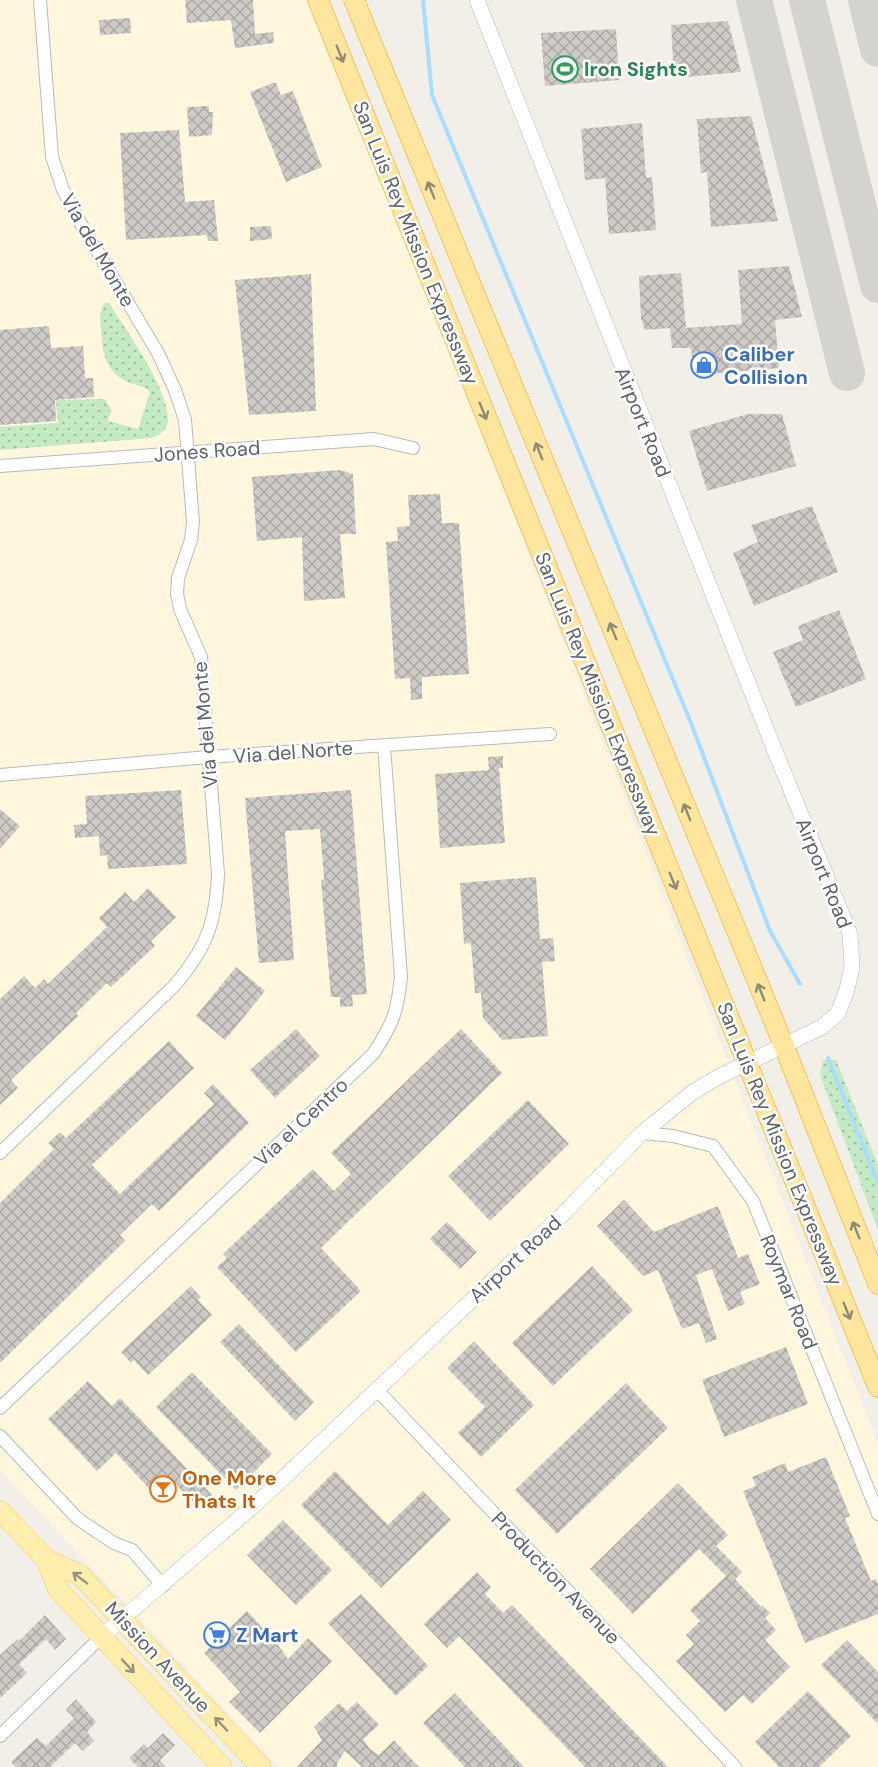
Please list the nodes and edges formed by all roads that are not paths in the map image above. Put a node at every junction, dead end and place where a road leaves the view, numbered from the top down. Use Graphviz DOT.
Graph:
graph roads {
  1 [pos="40,0"];
  2 [pos="318,0"];
  3 [pos="354,0"];
  4 [pos="477,0"];
  5 [pos="413,448"];
  6 [pos="188,452"];
  7 [pos="0,466"];
  8 [pos="550,734"];
  9 [pos="384,746"];
  10 [pos="208,757"];
  11 [pos="0,775"];
  12 [pos="784,1046"];
  13 [pos="747,1061"];
  14 [pos="642,1132"];
  15 [pos="0,1153"];
  16 [pos="878,1284"];
  17 [pos="878,1388"];
  18 [pos="377,1390"];
  19 [pos="0,1408"];
  20 [pos="0,1436"];
  21 [pos="0,1511"];
  22 [pos="878,1514"];
  23 [pos="46,1559"];
  24 [pos="163,1586"];
  25 [pos="123,1620"];
  26 [pos="101,1638"];
  27 [pos="0,1736"];
  28 [pos="223,1766"];
  29 [pos="261,1767"];
  30 [pos="735,1767"];
  1 -- 6 [label="street, Via del Monte"];
  2 -- 13 [label="highway, San Luis Rey Mission Expressway, one-way"];
  12 -- 3 [label="highway, San Luis Rey Mission Expressway, one-way"];
  4 -- 12 [label="street, Airport Road"];
  5 -- 6 [label="street, Jones Road"];
  6 -- 7 [label="street, Jones Road"];
  6 -- 10 [label="street, Via del Monte"];
  8 -- 9 [label="street, Via del Norte"];
  9 -- 10 [label="street, Via del Norte"];
  9 -- 19 [label="street, Via el Centro"];
  10 -- 11 [label="street, Via del Norte"];
  10 -- 15 [label="street, Via del Monte"];
  12 -- 13 [label="street, Airport Road"];
  16 -- 12 [label="highway, San Luis Rey Mission Expressway, one-way"];
  13 -- 14 [label="street, Airport Road"];
  13 -- 17 [label="highway, San Luis Rey Mission Expressway, one-way"];
  14 -- 18 [label="street, Airport Road"];
  14 -- 22 [label="street, Roymar Road"];
  18 -- 24 [label="street, Airport Road"];
  18 -- 30 [label="street, Production Avenue"];
  20 -- 24 [label="street"];
  21 -- 23 [label="main road, Mission Avenue"];
  25 -- 23 [label="main road, Mission Avenue, one-way"];
  23 -- 26 [label="main road, Mission Avenue"];
  24 -- 25 [label="street, Airport Road"];
  25 -- 26 [label="street, Airport Road"];
  29 -- 25 [label="main road, Mission Avenue, one-way"];
  26 -- 27 [label="street"];
  26 -- 28 [label="main road, Mission Avenue, one-way"];
}
